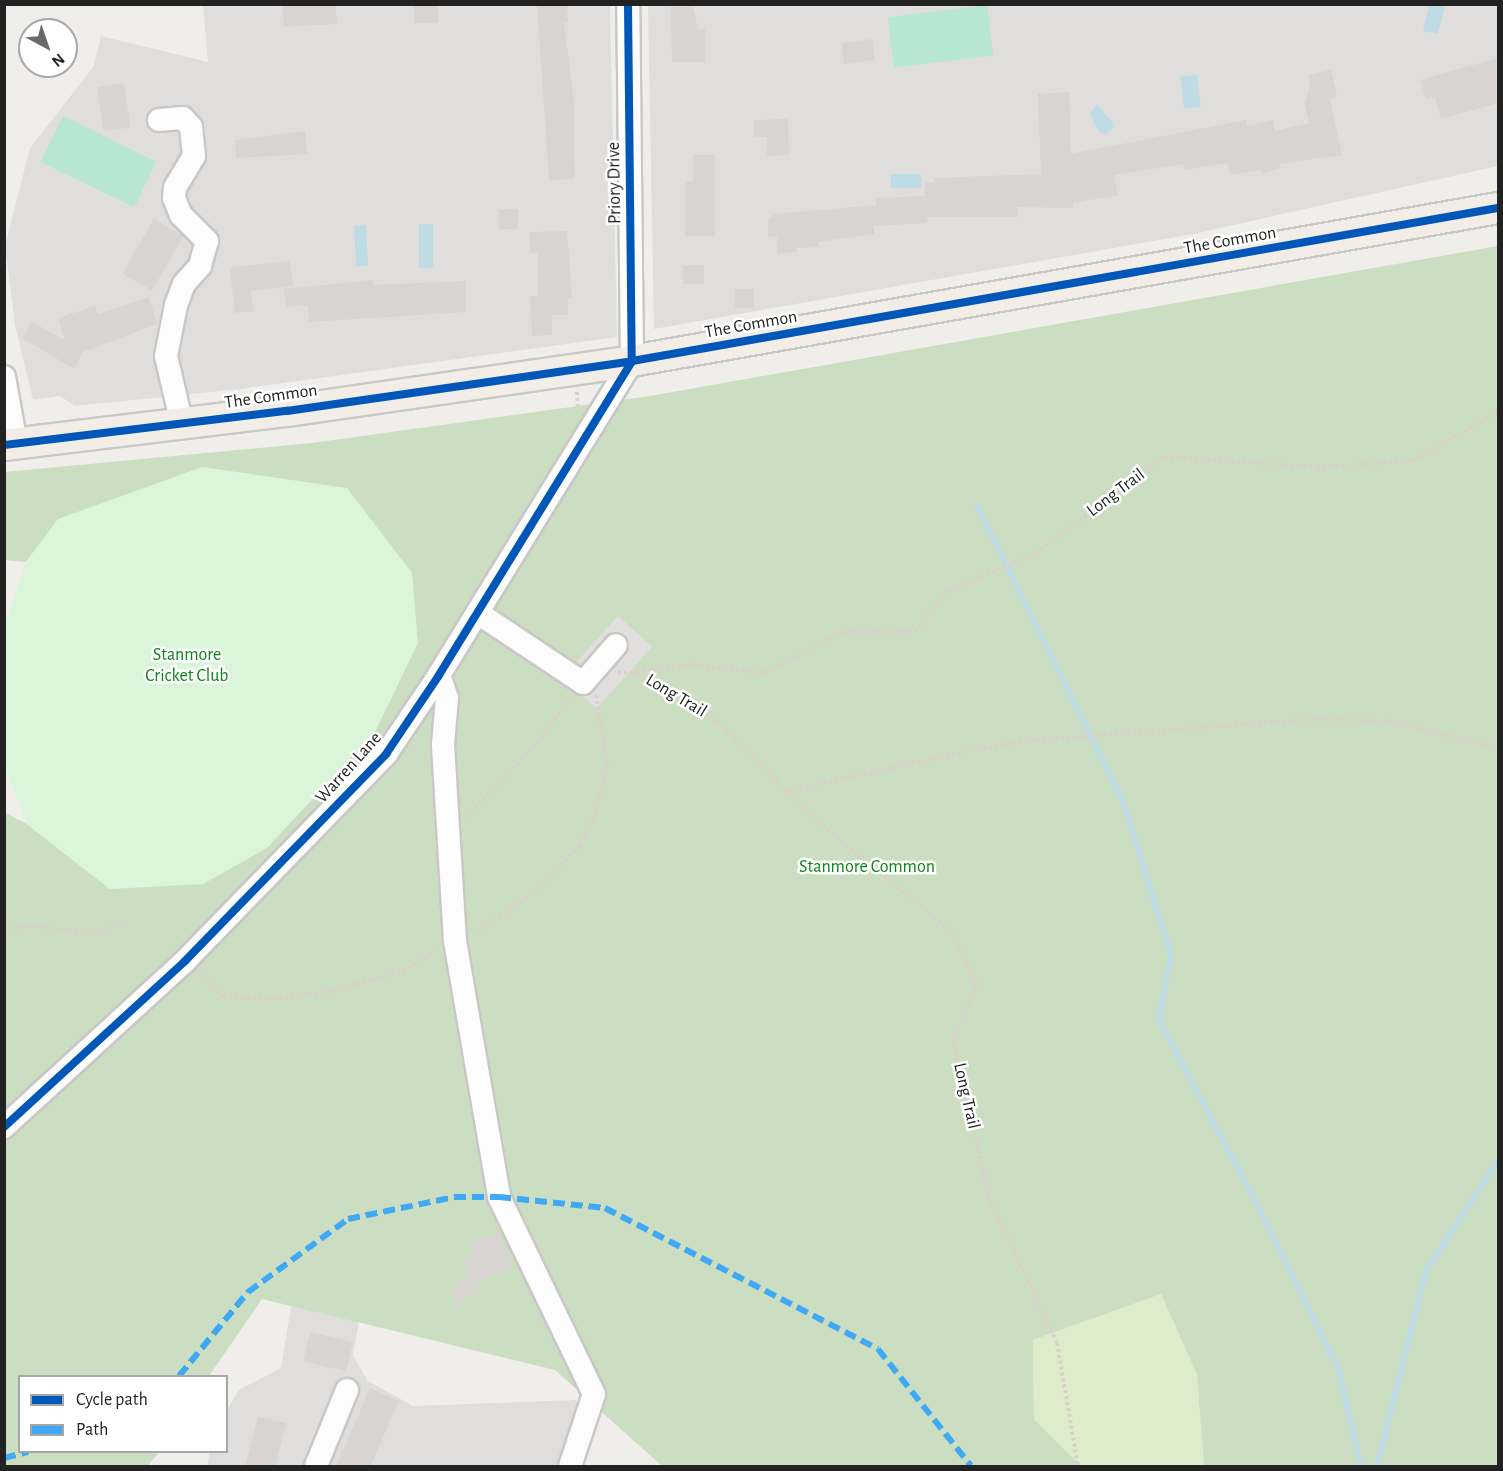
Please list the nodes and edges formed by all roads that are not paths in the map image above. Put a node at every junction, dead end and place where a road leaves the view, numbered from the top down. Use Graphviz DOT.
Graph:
graph roads {
  1 [pos="628,4"];
  2 [pos="159,120"];
  3 [pos="1498,208"];
  4 [pos="632,361"];
  5 [pos="4,377"];
  6 [pos="182,424"];
  7 [pos="10,444"];
  8 [pos="478,613"];
  9 [pos="616,645"];
  10 [pos="439,675"];
  11 [pos="4,1126"];
  12 [pos="347,1390"];
  13 [pos="316,1467"];
  14 [pos="570,1467"];
  1 -- 4 [label="street, Priory Drive"];
  2 -- 6 [label="street"];
  3 -- 4 [label="main road, The Common"];
  4 -- 6 [label="main road, The Common"];
  4 -- 8 [label="street, Warren Lane"];
  5 -- 7 [label="street"];
  6 -- 7 [label="main road, The Common"];
  8 -- 9 [label="street"];
  8 -- 10 [label="street, Warren Lane"];
  10 -- 11 [label="street, Warren Lane"];
  10 -- 14 [label="street"];
  12 -- 13 [label="street"];
}
